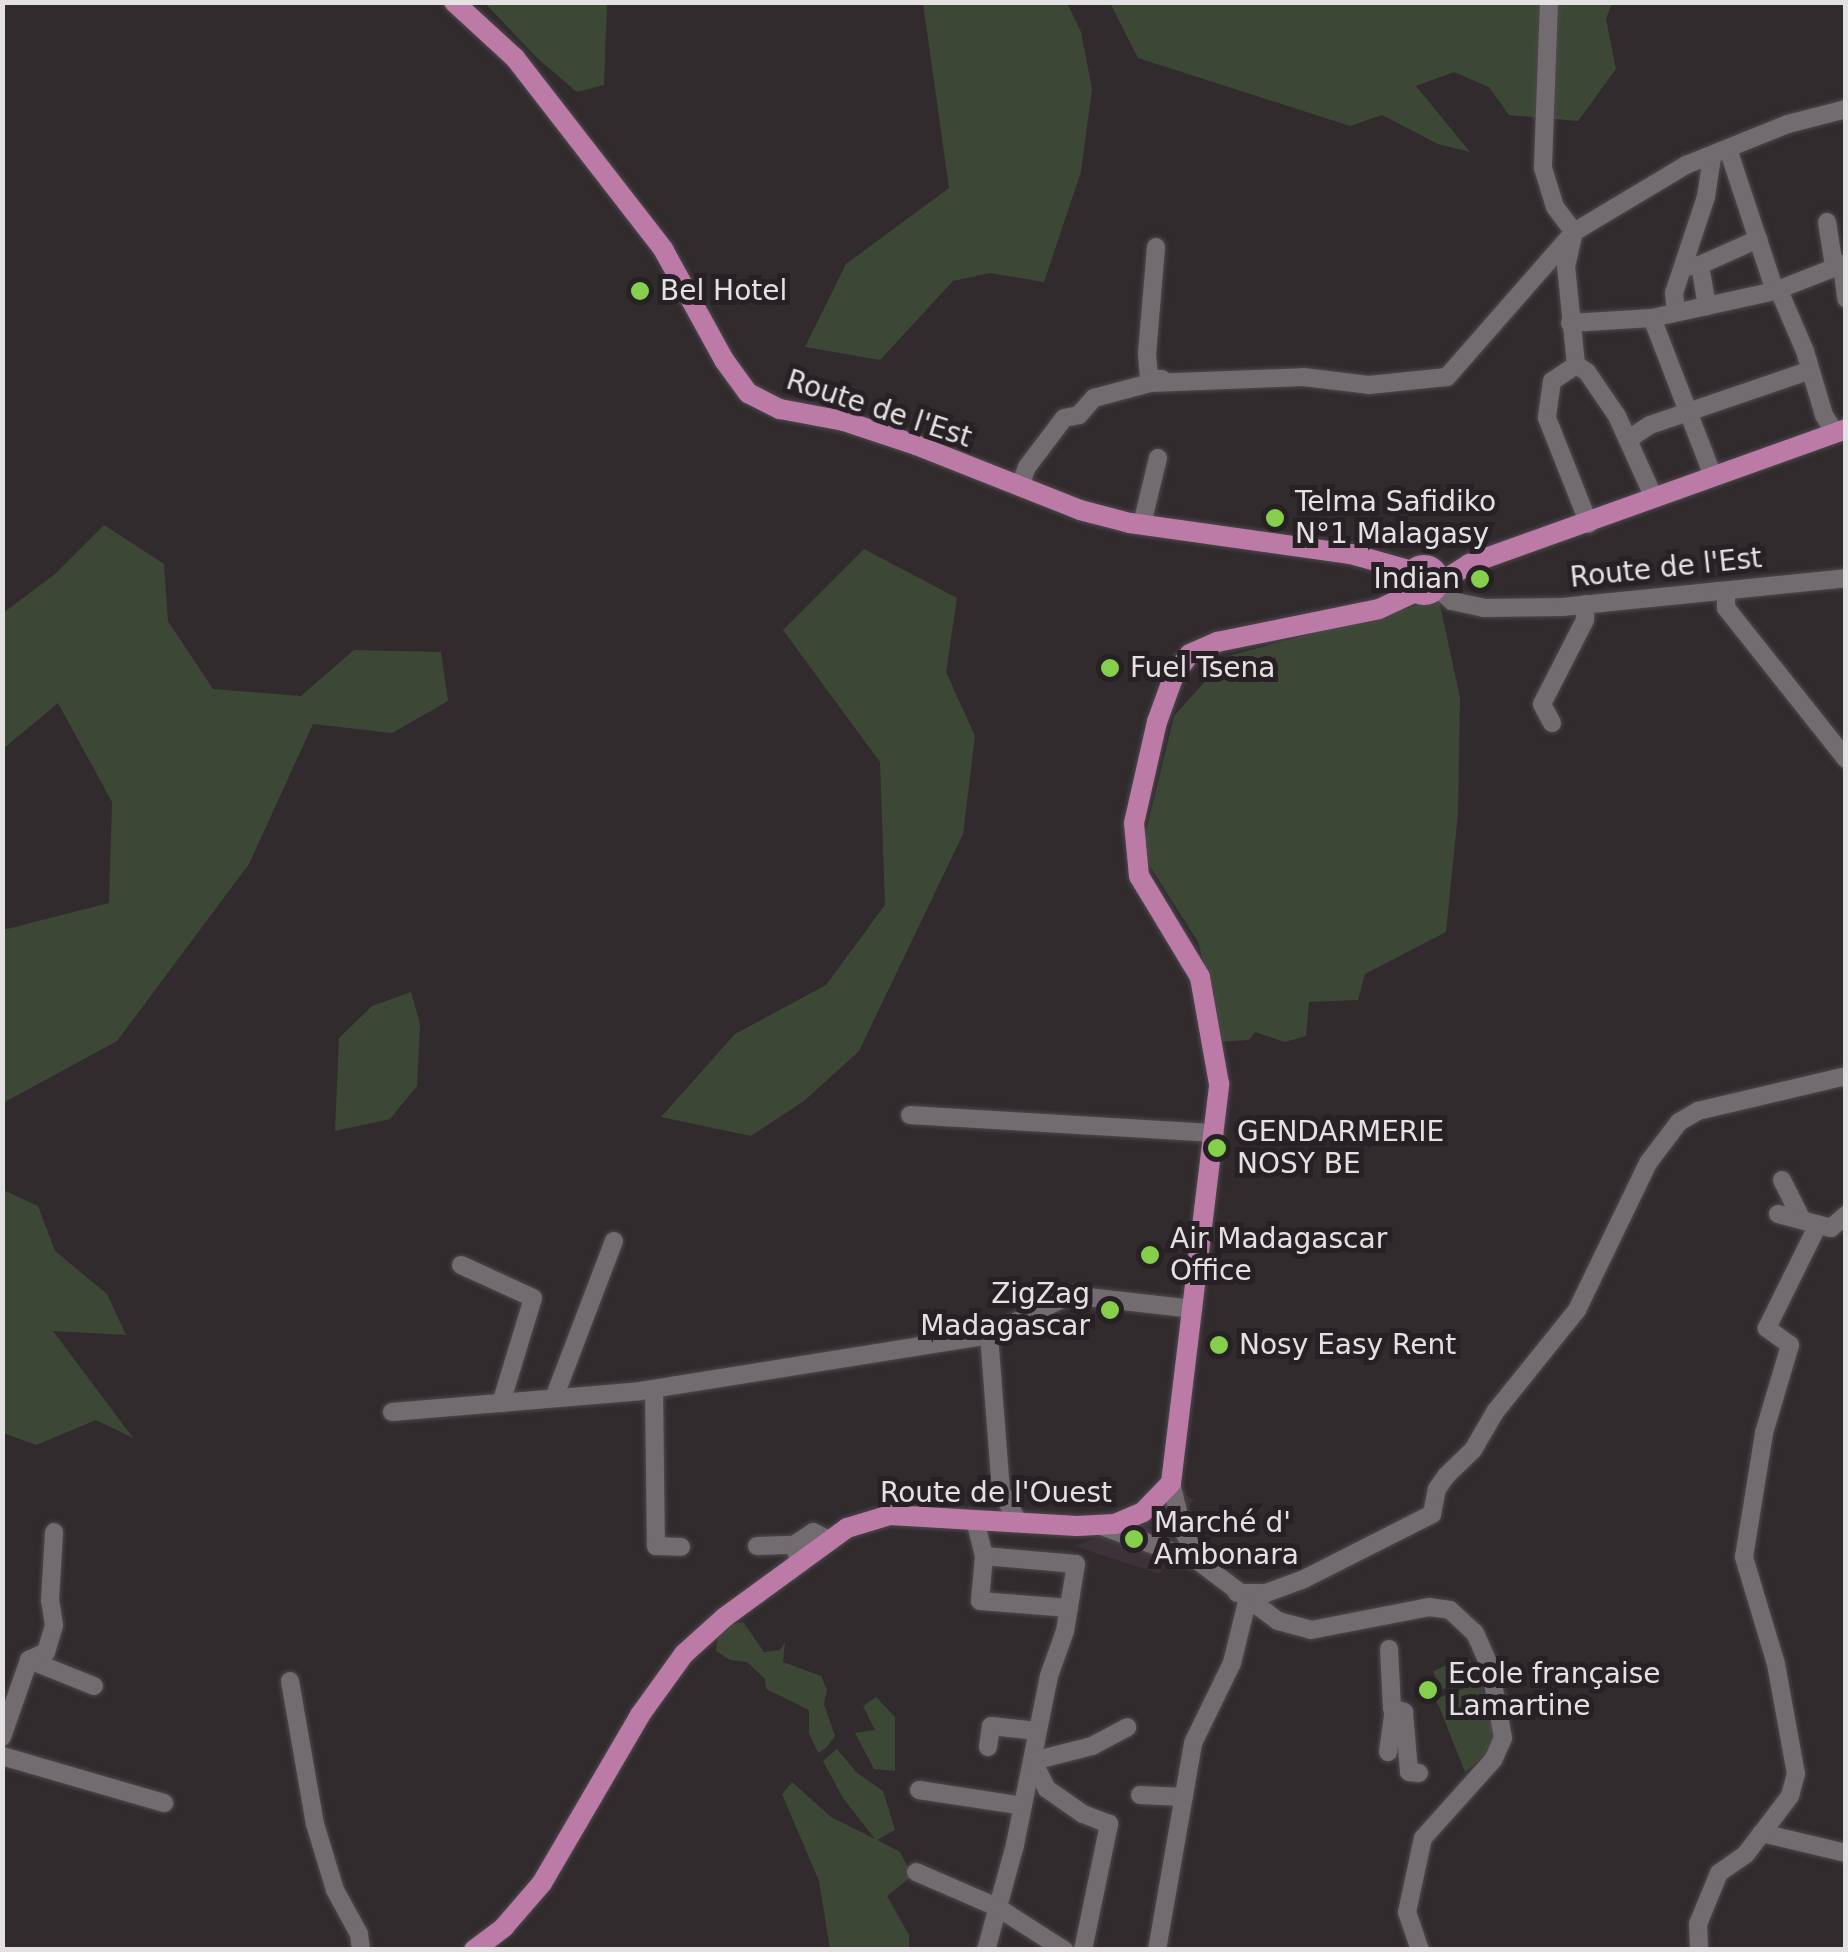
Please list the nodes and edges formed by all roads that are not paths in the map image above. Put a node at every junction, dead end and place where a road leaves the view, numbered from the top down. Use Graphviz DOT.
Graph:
graph roads {
  1 [pos="454,2"];
  2 [pos="1549,2"];
  3 [pos="1846,109"];
  4 [pos="1720,153"];
  5 [pos="1828,222"];
  6 [pos="1574,232"];
  7 [pos="1758,238"];
  8 [pos="1156,247"];
  9 [pos="1841,264"];
  10 [pos="1692,266"];
  11 [pos="1775,291"];
  12 [pos="1846,299"];
  13 [pos="1707,306"];
  14 [pos="1676,312"];
  15 [pos="1652,318"];
  16 [pos="1570,323"];
  17 [pos="1576,365"];
  18 [pos="1808,371"];
  19 [pos="1172,380"];
  20 [pos="1687,413"];
  21 [pos="1840,431"];
  22 [pos="1630,439"];
  23 [pos="1158,458"];
  24 [pos="1713,476"];
  25 [pos="1020,486"];
  26 [pos="1654,498"];
  27 [pos="1142,524"];
  28 [pos="1589,524"];
  29 [pos="1846,578"];
  30 [pos="1428,579"];
  31 [pos="1704,591"];
  32 [pos="1585,604"];
  33 [pos="1552,724"];
  34 [pos="1846,759"];
  35 [pos="1846,1076"];
  36 [pos="910,1115"];
  37 [pos="1214,1133"];
  38 [pos="1782,1180"];
  39 [pos="1778,1214"];
  40 [pos="1846,1215"];
  41 [pos="1810,1223"];
  42 [pos="614,1241"];
  43 [pos="462,1265"];
  44 [pos="1193,1309"];
  45 [pos="989,1334"];
  46 [pos="654,1389"];
  47 [pos="554,1398"];
  48 [pos="501,1402"];
  49 [pos="392,1412"];
  50 [pos="1170,1482"];
  51 [pos="974,1520"];
  52 [pos="1018,1522"];
  53 [pos="1101,1526"];
  54 [pos="54,1532"];
  55 [pos="756,1546"];
  56 [pos="681,1547"];
  57 [pos="797,1554"];
  58 [pos="984,1556"];
  59 [pos="1198,1561"];
  60 [pos="1242,1597"];
  61 [pos="1069,1608"];
  62 [pos="1389,1650"];
  63 [pos="28,1660"];
  64 [pos="290,1681"];
  65 [pos="94,1686"];
  66 [pos="1394,1708"];
  67 [pos="1127,1727"];
  68 [pos="1037,1731"];
  69 [pos="2,1737"];
  70 [pos="988,1747"];
  71 [pos="1384,1750"];
  72 [pos="2,1756"];
  73 [pos="1032,1761"];
  74 [pos="1420,1773"];
  75 [pos="919,1790"];
  76 [pos="1140,1795"];
  77 [pos="1184,1797"];
  78 [pos="164,1803"];
  79 [pos="1023,1806"];
  80 [pos="1762,1834"];
  81 [pos="1846,1853"];
  82 [pos="916,1872"];
  83 [pos="996,1907"];
  84 [pos="362,1950"];
  85 [pos="474,1950"];
  86 [pos="986,1950"];
  87 [pos="1064,1950"];
  88 [pos="1083,1950"];
  89 [pos="1157,1950"];
  90 [pos="1420,1950"];
  91 [pos="1699,1950"];
  1 -- 25 [label="main road, Route de l'Est"];
  2 -- 6 [label="street"];
  3 -- 4 [label="street"];
  4 -- 6 [label="street"];
  4 -- 7 [label="street"];
  4 -- 10 [label="street"];
  5 -- 9 [label="street"];
  6 -- 16 [label="street"];
  6 -- 19 [label="street"];
  7 -- 10 [label="street"];
  7 -- 11 [label="street"];
  8 -- 19 [label="street"];
  9 -- 11 [label="street"];
  9 -- 12 [label="street"];
  10 -- 13 [label="street"];
  10 -- 14 [label="street"];
  11 -- 13 [label="street"];
  11 -- 18 [label="street"];
  13 -- 14 [label="street"];
  14 -- 15 [label="street"];
  15 -- 16 [label="street"];
  15 -- 20 [label="street"];
  16 -- 17 [label="street"];
  17 -- 22 [label="street"];
  17 -- 28 [label="street"];
  18 -- 20 [label="street"];
  18 -- 21 [label="street"];
  19 -- 25 [label="street"];
  20 -- 22 [label="street"];
  20 -- 24 [label="street"];
  21 -- 24 [label="main road"];
  22 -- 26 [label="street"];
  23 -- 27 [label="street"];
  24 -- 26 [label="main road"];
  25 -- 27 [label="main road, Route de l'Est"];
  26 -- 28 [label="main road"];
  27 -- 30 [label="main road, Route de l'Est"];
  28 -- 30 [label="main road"];
  29 -- 31 [label="street, Route de l'Est"];
  30 -- 32 [label="street, Route de l'Est"];
  30 -- 37 [label="main road"];
  31 -- 32 [label="street, Route de l'Est"];
  31 -- 34 [label="street"];
  32 -- 33 [label="street"];
  35 -- 60 [label="street"];
  36 -- 37 [label="street"];
  37 -- 44 [label="main road"];
  38 -- 41 [label="street"];
  39 -- 41 [label="street"];
  40 -- 41 [label="street"];
  41 -- 80 [label="street"];
  42 -- 47 [label="street"];
  43 -- 48 [label="street"];
  44 -- 45 [label="street"];
  44 -- 50 [label="main road"];
  45 -- 46 [label="street"];
  45 -- 52 [label="street"];
  46 -- 47 [label="street"];
  46 -- 56 [label="street"];
  47 -- 48 [label="street"];
  48 -- 49 [label="street"];
  50 -- 53 [label="main road, Route de l'Ouest"];
  50 -- 59 [label="street"];
  51 -- 52 [label="main road, Route de l'Ouest"];
  51 -- 57 [label="main road, Route de l'Ouest"];
  51 -- 58 [label="street"];
  52 -- 53 [label="main road, Route de l'Ouest"];
  53 -- 59 [label="street"];
  54 -- 63 [label="street"];
  55 -- 57 [label="street"];
  57 -- 85 [label="main road, Route de l'Ouest"];
  58 -- 61 [label="street"];
  58 -- 61 [label="street"];
  59 -- 60 [label="street"];
  60 -- 77 [label="street"];
  60 -- 90 [label="street"];
  61 -- 68 [label="street"];
  62 -- 66 [label="street"];
  63 -- 65 [label="street"];
  63 -- 69 [label="street"];
  64 -- 84 [label="street"];
  66 -- 71 [label="street"];
  66 -- 74 [label="street"];
  67 -- 73 [label="street"];
  68 -- 70 [label="street"];
  68 -- 73 [label="street"];
  72 -- 78 [label="street"];
  73 -- 79 [label="street"];
  73 -- 88 [label="street"];
  75 -- 79 [label="street"];
  76 -- 77 [label="street"];
  77 -- 89 [label="street"];
  79 -- 83 [label="street"];
  80 -- 81 [label="street"];
  80 -- 91 [label="street"];
  82 -- 83 [label="street"];
  83 -- 86 [label="street"];
  83 -- 87 [label="street"];
}
